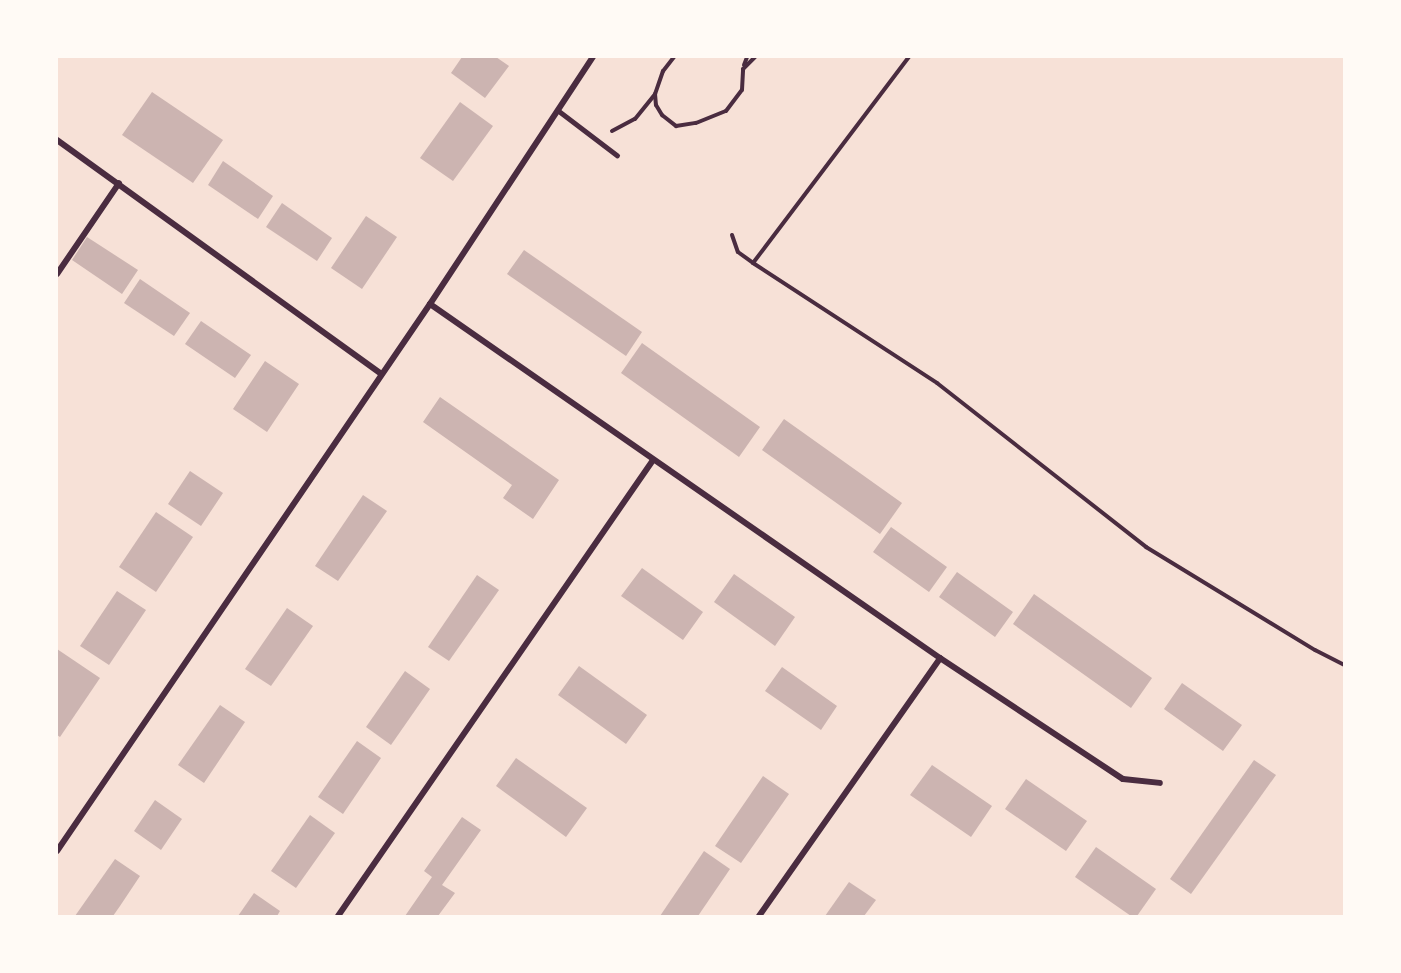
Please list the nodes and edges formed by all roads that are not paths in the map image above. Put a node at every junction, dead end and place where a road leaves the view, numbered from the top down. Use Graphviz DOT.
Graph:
graph roads {
  1 [pos="593,57"];
  2 [pos="559,111"];
  3 [pos="57,140"];
  4 [pos="617,155"];
  5 [pos="119,183"];
  6 [pos="57,274"];
  7 [pos="430,304"];
  8 [pos="382,374"];
  9 [pos="654,460"];
  10 [pos="940,658"];
  11 [pos="1160,783"];
  12 [pos="57,851"];
  13 [pos="338,916"];
  14 [pos="759,916"];
  1 -- 2 [label="street"];
  2 -- 4 [label="lane"];
  2 -- 7 [label="street"];
  3 -- 5 [label="street"];
  5 -- 6 [label="street"];
  5 -- 8 [label="street"];
  7 -- 8 [label="street"];
  7 -- 9 [label="street"];
  8 -- 12 [label="street"];
  9 -- 10 [label="street"];
  9 -- 13 [label="street"];
  10 -- 11 [label="street"];
  10 -- 14 [label="street"];
}
